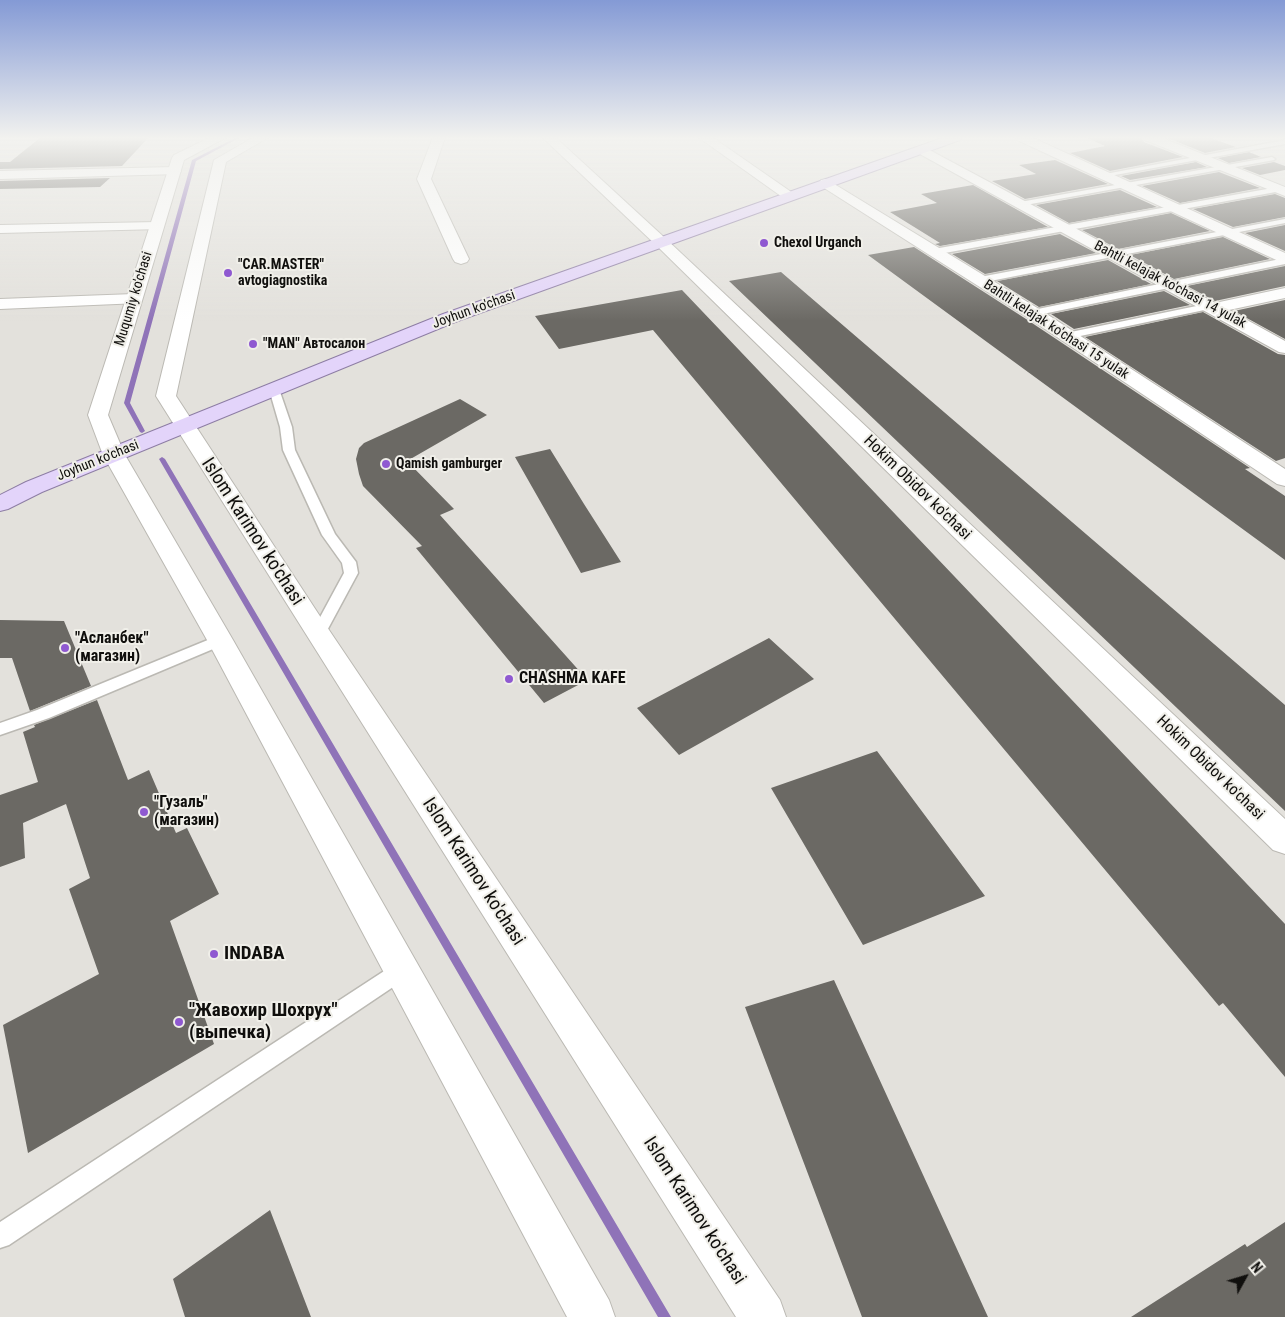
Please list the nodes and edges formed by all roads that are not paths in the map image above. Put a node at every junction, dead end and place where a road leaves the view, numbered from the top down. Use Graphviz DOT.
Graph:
graph roads {
  1 [pos="166,198"];
  2 [pos="211,198"];
  3 [pos="433,198"];
  4 [pos="614,198"];
  5 [pos="783,198"];
  6 [pos="850,198"];
  7 [pos="1010,198"];
  8 [pos="1050,198"];
  9 [pos="1154,198"];
  10 [pos="1232,198"];
  11 [pos="1020,204"];
  12 [pos="1175,208"];
  13 [pos="1285,221"];
  14 [pos="157,226"];
  15 [pos="1064,228"];
  16 [pos="0,229"];
  17 [pos="1228,233"];
  18 [pos="661,242"];
  19 [pos="934,252"];
  20 [pos="1115,255"];
  21 [pos="460,259"];
  22 [pos="1285,260"];
  23 [pos="980,280"];
  24 [pos="1168,284"];
  25 [pos="1285,293"];
  26 [pos="134,298"];
  27 [pos="0,304"];
  28 [pos="1213,307"];
  29 [pos="1033,313"];
  30 [pos="1066,336"];
  31 [pos="1285,348"];
  32 [pos="274,389"];
  33 [pos="184,426"];
  34 [pos="114,455"];
  35 [pos="1285,479"];
  36 [pos="0,504"];
  37 [pos="318,634"];
  38 [pos="220,640"];
  39 [pos="0,729"];
  40 [pos="1285,840"];
  41 [pos="401,970"];
  42 [pos="0,1236"];
  43 [pos="592,1317"];
  44 [pos="763,1317"];
  1 -- 14 [label="street, Muqumiy ko'chasi"];
  2 -- 33 [label="street"];
  3 -- 21 [label="street"];
  4 -- 18 [label="street, Hokim Obidov ko'chasi"];
  5 -- 18 [label="main road, Joyhun ko'chasi"];
  6 -- 19 [label="street, Bahtli kelajak ko'chasi 15 yulak"];
  7 -- 11 [label="street, Bahtli kelajak ko'chasi 14 yulak"];
  8 -- 11 [label="lane"];
  9 -- 12 [label="street"];
  10 -- 12 [label="lane"];
  11 -- 15 [label="street, Bahtli kelajak ko'chasi 14 yulak"];
  12 -- 15 [label="lane"];
  12 -- 17 [label="street"];
  13 -- 17 [label="lane"];
  14 -- 16 [label="street"];
  14 -- 26 [label="street, Muqumiy ko'chasi"];
  15 -- 19 [label="lane"];
  15 -- 20 [label="street, Bahtli kelajak ko'chasi 14 yulak"];
  17 -- 20 [label="lane"];
  17 -- 22 [label="street"];
  18 -- 32 [label="main road, Joyhun ko'chasi"];
  18 -- 40 [label="street, Hokim Obidov ko'chasi"];
  19 -- 23 [label="street, Bahtli kelajak ko'chasi 15 yulak"];
  20 -- 23 [label="lane"];
  20 -- 24 [label="street, Bahtli kelajak ko'chasi 14 yulak"];
  22 -- 24 [label="lane"];
  23 -- 29 [label="street, Bahtli kelajak ko'chasi 15 yulak"];
  24 -- 28 [label="street, Bahtli kelajak ko'chasi 14 yulak"];
  24 -- 29 [label="lane"];
  25 -- 28 [label="street"];
  26 -- 27 [label="street"];
  26 -- 34 [label="street, Muqumiy ko'chasi"];
  28 -- 30 [label="lane"];
  28 -- 31 [label="street, Bahtli kelajak ko'chasi 14 yulak"];
  29 -- 30 [label="street, Bahtli kelajak ko'chasi 15 yulak"];
  30 -- 35 [label="street, Bahtli kelajak ko'chasi 15 yulak"];
  32 -- 33 [label="main road, Joyhun ko'chasi"];
  32 -- 37 [label="lane"];
  33 -- 34 [label="main road, Joyhun ko'chasi"];
  33 -- 37 [label="street, Islom Karimov ko'chasi"];
  34 -- 36 [label="main road, Joyhun ko'chasi"];
  34 -- 38 [label="street"];
  37 -- 44 [label="street, Islom Karimov ko'chasi"];
  38 -- 39 [label="lane"];
  38 -- 41 [label="street"];
  41 -- 42 [label="lane"];
  41 -- 43 [label="street"];
}
